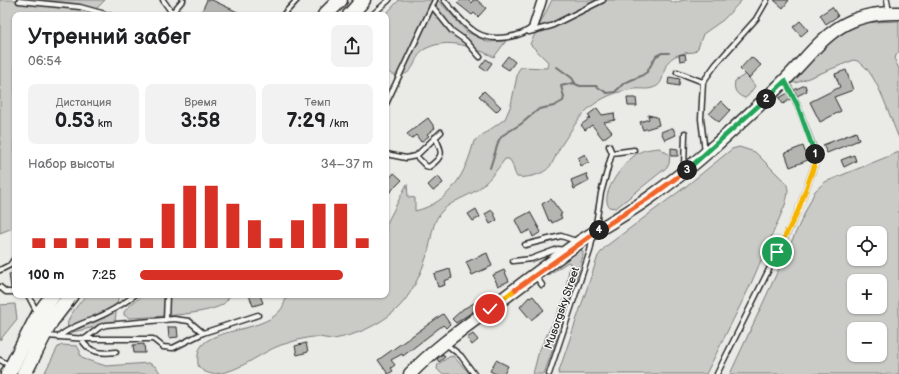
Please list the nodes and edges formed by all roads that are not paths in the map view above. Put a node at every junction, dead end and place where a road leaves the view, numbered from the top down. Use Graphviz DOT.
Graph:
graph roads {
  1 [pos="162,0"];
  2 [pos="183,0"];
  3 [pos="297,0"];
  4 [pos="363,0"];
  5 [pos="389,0"];
  6 [pos="435,0"];
  7 [pos="444,0"];
  8 [pos="542,0"];
  9 [pos="603,0"];
  10 [pos="767,0"];
  11 [pos="887,0"];
  12 [pos="19,1"];
  13 [pos="432,6"];
  14 [pos="98,12"];
  15 [pos="170,12"];
  16 [pos="173,12"];
  17 [pos="286,12"];
  18 [pos="354,12"];
  19 [pos="375,12"];
  20 [pos="894,13"];
  21 [pos="534,25"];
  22 [pos="529,32"];
  23 [pos="480,57"];
  24 [pos="677,72"];
  25 [pos="785,81"];
  26 [pos="703,82"];
  27 [pos="389,98"];
  28 [pos="441,132"];
  29 [pos="685,133"];
  30 [pos="435,137"];
  31 [pos="609,146"];
  32 [pos="634,150"];
  33 [pos="612,153"];
  34 [pos="389,155"];
  35 [pos="705,155"];
  36 [pos="416,156"];
  37 [pos="684,172"];
  38 [pos="594,233"];
  39 [pos="580,242"];
  40 [pos="525,245"];
  41 [pos="567,252"];
  42 [pos="513,261"];
  43 [pos="12,262"];
  44 [pos="0,270"];
  45 [pos="535,275"];
  46 [pos="542,285"];
  47 [pos="0,287"];
  48 [pos="12,292"];
  49 [pos="30,298"];
  50 [pos="51,298"];
  51 [pos="69,298"];
  52 [pos="130,298"];
  53 [pos="167,298"];
  54 [pos="39,314"];
  55 [pos="258,316"];
  56 [pos="166,320"];
  57 [pos="203,333"];
  58 [pos="43,336"];
  59 [pos="58,337"];
  60 [pos="83,338"];
  61 [pos="444,342"];
  62 [pos="116,352"];
  63 [pos="6,367"];
  64 [pos="24,374"];
  65 [pos="410,374"];
  66 [pos="474,374"];
  67 [pos="549,374"];
  68 [pos="717,374"];
  1 -- 15 [label="lane"];
  2 -- 16 [label="lane"];
  3 -- 17 [label="lane"];
  4 -- 18 [label="highway"];
  5 -- 19 [label="lane"];
  6 -- 13 [label="lane"];
  7 -- 22 [label="lane"];
  8 -- 21 [label="street"];
  9 -- 22 [label="lane"];
  10 -- 26 [label="lane"];
  11 -- 20 [label="lane"];
  12 -- 14 [label="lane"];
  13 -- 23 [label="lane"];
  13 -- 27 [label="lane"];
  20 -- 25 [label="main road"];
  21 -- 22 [label="lane"];
  24 -- 26 [label="lane"];
  25 -- 35 [label="main road"];
  25 -- 68 [label="lane"];
  26 -- 35 [label="lane"];
  28 -- 30 [label="lane"];
  29 -- 37 [label="lane"];
  30 -- 36 [label="lane"];
  30 -- 36 [label="lane"];
  31 -- 33 [label="lane"];
  32 -- 33 [label="lane"];
  33 -- 38 [label="lane, Musorgsky Street"];
  34 -- 36 [label="lane"];
  35 -- 37 [label="main road"];
  37 -- 38 [label="main road"];
  38 -- 39 [label="main road"];
  38 -- 67 [label="lane, Musorgsky Street"];
  39 -- 40 [label="lane"];
  39 -- 41 [label="main road"];
  41 -- 42 [label="lane"];
  41 -- 45 [label="main road"];
  43 -- 44 [label="lane"];
  45 -- 46 [label="lane"];
  45 -- 61 [label="main road"];
  47 -- 48 [label="lane"];
  49 -- 54 [label="lane"];
  50 -- 54 [label="highway"];
  51 -- 58 [label="highway"];
  52 -- 59 [label="lane"];
  53 -- 56 [label="lane"];
  54 -- 63 [label="highway"];
  55 -- 57 [label="lane"];
  56 -- 57 [label="lane"];
  56 -- 60 [label="lane"];
  57 -- 60 [label="lane"];
  58 -- 59 [label="lane"];
  58 -- 64 [label="highway"];
  59 -- 60 [label="lane"];
  60 -- 62 [label="lane"];
  61 -- 65 [label="main road"];
  61 -- 66 [label="lane"];
}
